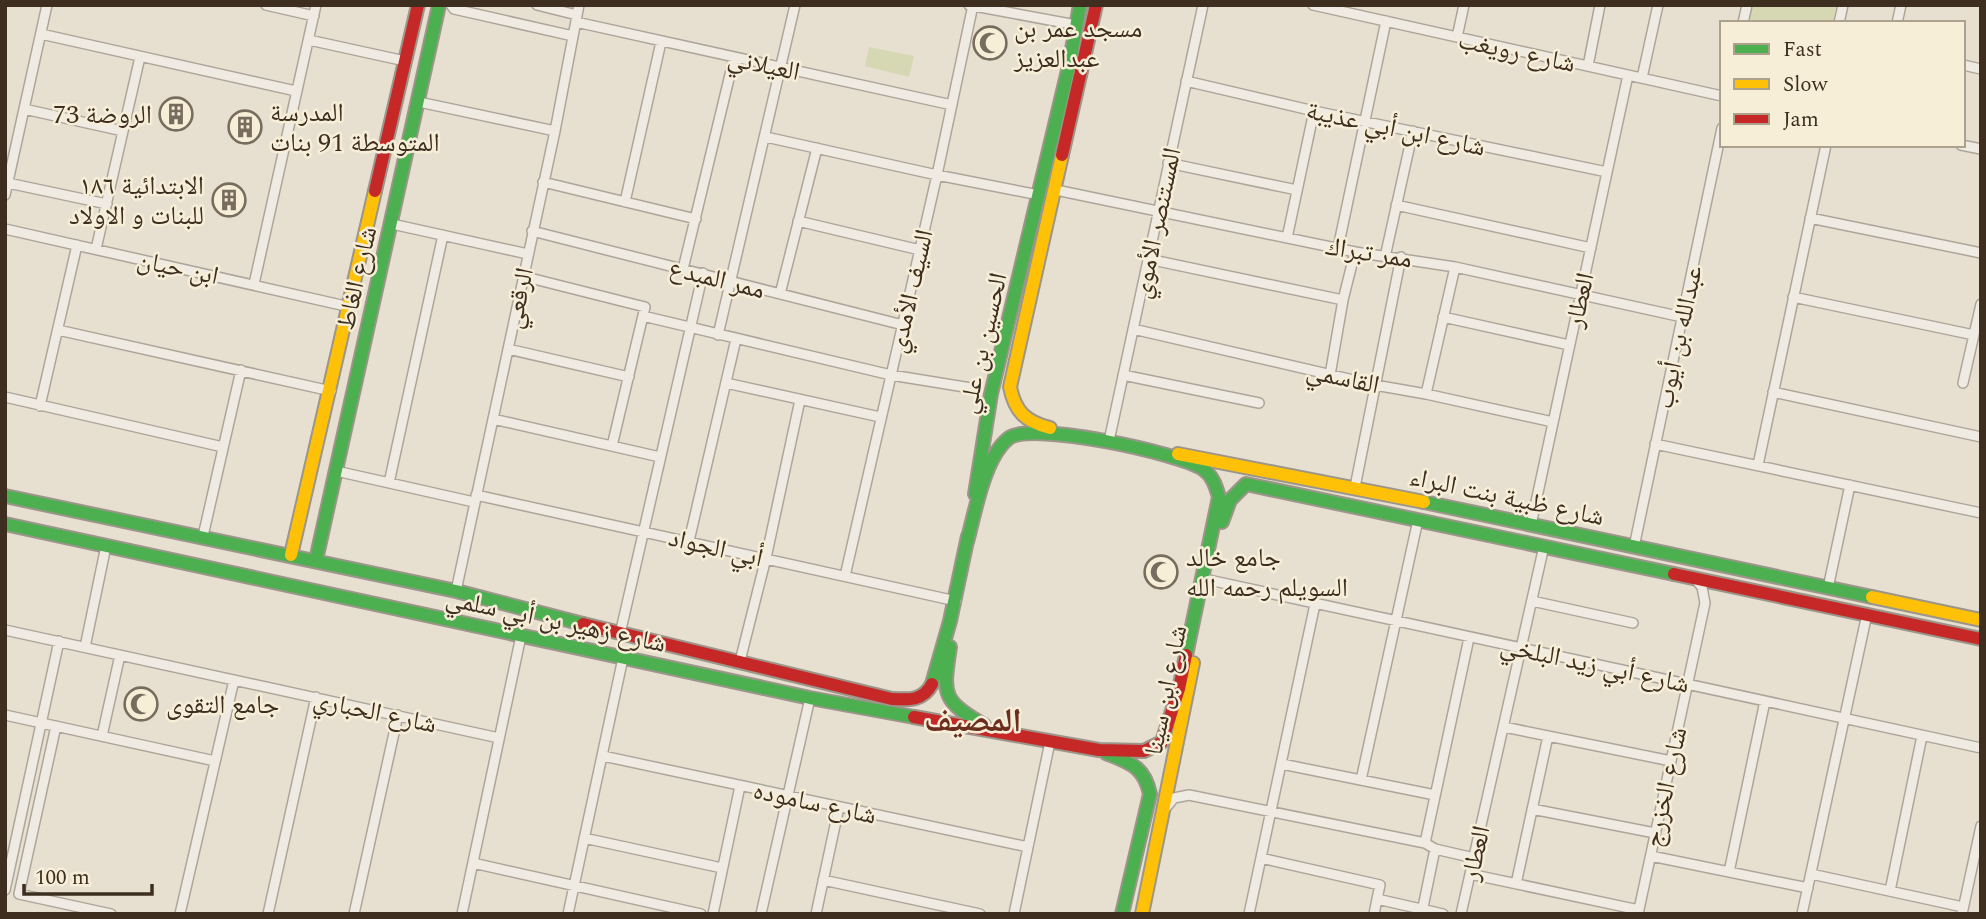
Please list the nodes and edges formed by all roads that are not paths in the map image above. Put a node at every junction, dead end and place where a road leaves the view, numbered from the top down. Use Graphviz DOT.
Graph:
graph roads {
  1 [pos="47,5"];
  2 [pos="266,5"];
  3 [pos="316,5"];
  4 [pos="418,5"];
  5 [pos="439,5"];
  6 [pos="452,5"];
  7 [pos="537,5"];
  8 [pos="795,5"];
  9 [pos="971,5"];
  10 [pos="1080,5"];
  11 [pos="1096,5"];
  12 [pos="1203,5"];
  13 [pos="1313,5"];
  14 [pos="1464,5"];
  15 [pos="1600,5"];
  16 [pos="1658,5"];
  17 [pos="1350,9"];
  18 [pos="577,14"];
  19 [pos="314,16"];
  20 [pos="1385,20"];
  21 [pos="1076,25"];
  22 [pos="41,34"];
  23 [pos="573,36"];
  24 [pos="1457,37"];
  25 [pos="309,40"];
  26 [pos="661,42"];
  27 [pos="139,57"];
  28 [pos="734,58"];
  29 [pos="405,61"];
  30 [pos="1588,66"];
  31 [pos="782,67"];
  32 [pos="1629,75"];
  33 [pos="1642,78"];
  34 [pos="1186,81"];
  35 [pos="296,92"];
  36 [pos="1720,96"];
  37 [pos="419,102"];
  38 [pos="952,105"];
  39 [pos="24,109"];
  40 [pos="1314,111"];
  41 [pos="1364,120"];
  42 [pos="123,131"];
  43 [pos="555,131"];
  44 [pos="1413,131"];
  45 [pos="766,137"];
  46 [pos="1720,137"];
  47 [pos="1826,147"];
  48 [pos="817,148"];
  49 [pos="1168,163"];
  50 [pos="1607,172"];
  51 [pos="937,175"];
  52 [pos="543,182"];
  53 [pos="8,183"];
  54 [pos="1056,190"];
  55 [pos="1297,190"];
  56 [pos="5,195"];
  57 [pos="1039,195"];
  58 [pos="625,202"];
  59 [pos="107,204"];
  60 [pos="1396,205"];
  61 [pos="1158,211"];
  62 [pos="1810,218"];
  63 [pos="696,219"];
  64 [pos="798,221"];
  65 [pos="392,224"];
  66 [pos="5,229"];
  67 [pos="532,232"];
  68 [pos="443,235"];
  69 [pos="1287,237"];
  70 [pos="77,245"];
  71 [pos="1591,247"];
  72 [pos="1338,248"];
  73 [pos="96,249"];
  74 [pos="920,250"];
  75 [pos="1355,252"];
  76 [pos="1981,253"];
  77 [pos="528,254"];
  78 [pos="1385,257"];
  79 [pos="1401,257"];
  80 [pos="1148,259"];
  81 [pos="1455,267"];
  82 [pos="684,269"];
  83 [pos="703,273"];
  84 [pos="522,276"];
  85 [pos="731,281"];
  86 [pos="254,284"];
  87 [pos="780,294"];
  88 [pos="1581,295"];
  89 [pos="1793,297"];
  90 [pos="1343,300"];
  91 [pos="1981,304"];
  92 [pos="350,307"];
  93 [pos="644,312"];
  94 [pos="1443,317"];
  95 [pos="1682,317"];
  96 [pos="903,325"];
  97 [pos="689,327"];
  98 [pos="1133,329"];
  99 [pos="58,330"];
  100 [pos="718,334"];
  101 [pos="1974,335"];
  102 [pos="736,339"];
  103 [pos="1569,345"];
  104 [pos="508,349"];
  105 [pos="241,370"];
  106 [pos="891,375"];
  107 [pos="1123,375"];
  108 [pos="1330,375"];
  109 [pos="629,377"];
  110 [pos="726,383"];
  111 [pos="1963,383"];
  112 [pos="1375,385"];
  113 [pos="971,388"];
  114 [pos="331,391"];
  115 [pos="1773,392"];
  116 [pos="1426,394"];
  117 [pos="5,397"];
  118 [pos="800,400"];
  119 [pos="1259,403"];
  120 [pos="40,406"];
  121 [pos="880,416"];
  122 [pos="1024,418"];
  123 [pos="493,419"];
  124 [pos="1553,422"];
  125 [pos="1981,437"];
  126 [pos="1109,441"];
  127 [pos="1655,444"];
  128 [pos="612,446"];
  129 [pos="223,447"];
  130 [pos="660,457"];
  131 [pos="1758,465"];
  132 [pos="336,471"];
  133 [pos="389,483"];
  134 [pos="1246,484"];
  135 [pos="1850,485"];
  136 [pos="1355,486"];
  137 [pos="5,496"];
  138 [pos="475,499"];
  139 [pos="1981,513"];
  140 [pos="1418,520"];
  141 [pos="5,524"];
  142 [pos="1531,525"];
  143 [pos="643,531"];
  144 [pos="203,536"];
  145 [pos="688,541"];
  146 [pos="967,542"];
  147 [pos="106,546"];
  148 [pos="1544,546"];
  149 [pos="1634,547"];
  150 [pos="291,555"];
  151 [pos="766,558"];
  152 [pos="316,560"];
  153 [pos="845,576"];
  154 [pos="1209,580"];
  155 [pos="1696,580"];
  156 [pos="1723,586"];
  157 [pos="1828,588"];
  158 [pos="456,591"];
  159 [pos="956,601"];
  160 [pos="1532,601"];
  161 [pos="1705,603"];
  162 [pos="1315,604"];
  163 [pos="1867,614"];
  164 [pos="1981,620"];
  165 [pos="1395,622"];
  166 [pos="1633,623"];
  167 [pos="5,629"];
  168 [pos="620,634"];
  169 [pos="521,636"];
  170 [pos="1469,638"];
  171 [pos="1981,639"];
  172 [pos="59,641"];
  173 [pos="85,647"];
  174 [pos="1521,649"];
  175 [pos="120,654"];
  176 [pos="623,657"];
  177 [pos="740,660"];
  178 [pos="234,680"];
  179 [pos="1688,683"];
  180 [pos="928,691"];
  181 [pos="316,697"];
  182 [pos="810,698"];
  183 [pos="1765,701"];
  184 [pos="5,715"];
  185 [pos="398,715"];
  186 [pos="1843,719"];
  187 [pos="41,723"];
  188 [pos="56,726"];
  189 [pos="1504,727"];
  190 [pos="993,730"];
  191 [pos="102,736"];
  192 [pos="1548,736"];
  193 [pos="1922,736"];
  194 [pos="499,738"];
  195 [pos="1050,742"];
  196 [pos="1981,748"];
  197 [pos="1099,750"];
  198 [pos="603,756"];
  199 [pos="215,761"];
  200 [pos="1671,761"];
  201 [pos="1282,764"];
  202 [pos="1362,780"];
  203 [pos="740,786"];
  204 [pos="1434,795"];
  205 [pos="788,796"];
  206 [pos="839,807"];
  207 [pos="1165,809"];
  208 [pos="1532,809"];
  209 [pos="1271,811"];
  210 [pos="1981,826"];
  211 [pos="1655,833"];
  212 [pos="584,838"];
  213 [pos="1424,843"];
  214 [pos="1028,847"];
  215 [pos="1436,849"];
  216 [pos="1651,856"];
  217 [pos="1261,858"];
  218 [pos="1474,858"];
  219 [pos="473,863"];
  220 [pos="722,868"];
  221 [pos="1729,872"];
  222 [pos="1470,874"];
  223 [pos="1811,874"];
  224 [pos="823,880"];
  225 [pos="1516,884"];
  226 [pos="574,887"];
  227 [pos="1808,888"];
  228 [pos="5,890"];
  229 [pos="1890,891"];
  230 [pos="1377,900"];
  231 [pos="1962,910"];
  232 [pos="1422,911"];
  233 [pos="1639,912"];
  234 [pos="111,914"];
  235 [pos="180,914"];
  236 [pos="268,914"];
  237 [pos="354,914"];
  238 [pos="462,914"];
  239 [pos="568,914"];
  240 [pos="701,914"];
  241 [pos="713,914"];
  242 [pos="761,914"];
  243 [pos="816,914"];
  244 [pos="980,914"];
  245 [pos="1014,914"];
  246 [pos="1122,914"];
  247 [pos="1142,914"];
  248 [pos="1249,914"];
  249 [pos="1374,914"];
  250 [pos="1443,914"];
  251 [pos="1461,914"];
  252 [pos="1802,914"];
  1 -- 22 [label="street"];
  2 -- 19 [label="street"];
  3 -- 19 [label="street"];
  4 -- 29 [label="street, شارع الغاط"];
  5 -- 37 [label="street, شارع الغاط"];
  6 -- 23 [label="street"];
  7 -- 18 [label="street, العيلاني"];
  8 -- 31 [label="street"];
  9 -- 21 [label="street"];
  9 -- 38 [label="street, السيف الأمدي"];
  10 -- 21 [label="street, الحسين بن علي"];
  11 -- 54 [label="street, الحسين بن علي"];
  12 -- 34 [label="street, المستنصر الأموي"];
  13 -- 17 [label="street, شارع رويغب"];
  14 -- 24 [label="street"];
  15 -- 30 [label="street"];
  16 -- 33 [label="street"];
  17 -- 20 [label="street, شارع رويغب"];
  18 -- 23 [label="street, الرقعي"];
  18 -- 26 [label="street, العيلاني"];
  19 -- 25 [label="street"];
  20 -- 24 [label="street, شارع رويغب"];
  20 -- 41 [label="street"];
  21 -- 57 [label="street, الحسين بن علي"];
  22 -- 27 [label="street"];
  22 -- 39 [label="street"];
  23 -- 43 [label="street, الرقعي"];
  24 -- 30 [label="street, شارع رويغب"];
  25 -- 29 [label="street"];
  25 -- 35 [label="street"];
  26 -- 28 [label="street, العيلاني"];
  26 -- 58 [label="street"];
  27 -- 35 [label="street"];
  27 -- 42 [label="street"];
  28 -- 31 [label="street, العيلاني"];
  28 -- 63 [label="street"];
  29 -- 92 [label="street, شارع الغاط"];
  30 -- 32 [label="street, شارع رويغب"];
  31 -- 38 [label="street, العيلاني"];
  31 -- 45 [label="street"];
  32 -- 33 [label="street, شارع رويغب"];
  32 -- 50 [label="street, العطار"];
  33 -- 36 [label="street, شارع رويغب"];
  34 -- 40 [label="street, شارع ابن أبي عذيبة"];
  34 -- 49 [label="street, المستنصر الأموي"];
  35 -- 86 [label="street"];
  37 -- 43 [label="street"];
  37 -- 65 [label="street, شارع الغاط"];
  38 -- 51 [label="street, السيف الأمدي"];
  39 -- 42 [label="street"];
  39 -- 53 [label="street"];
  40 -- 41 [label="street, شارع ابن أبي عذيبة"];
  40 -- 55 [label="street"];
  41 -- 44 [label="street, شارع ابن أبي عذيبة"];
  41 -- 72 [label="street"];
  42 -- 59 [label="street"];
  43 -- 52 [label="street, الرقعي"];
  44 -- 50 [label="street, شارع ابن أبي عذيبة"];
  44 -- 60 [label="street"];
  45 -- 48 [label="street"];
  45 -- 85 [label="street"];
  46 -- 95 [label="street, عبدالله بن أيوب"];
  47 -- 62 [label="street"];
  48 -- 51 [label="street"];
  48 -- 64 [label="street"];
  49 -- 55 [label="street"];
  49 -- 61 [label="street, المستنصر الأموي"];
  50 -- 71 [label="street, العطار"];
  51 -- 57 [label="street"];
  51 -- 74 [label="street, السيف الأمدي"];
  52 -- 58 [label="street"];
  52 -- 67 [label="street, الرقعي"];
  53 -- 56 [label="street"];
  53 -- 59 [label="street"];
  54 -- 61 [label="street, ممر تبراك"];
  54 -- 122 [label="street, الحسين بن علي"];
  55 -- 69 [label="street"];
  57 -- 146 [label="street, الحسين بن علي"];
  58 -- 63 [label="street"];
  59 -- 73 [label="street"];
  60 -- 71 [label="street"];
  60 -- 78 [label="street"];
  61 -- 69 [label="street, ممر تبراك"];
  61 -- 80 [label="street, المستنصر الأموي"];
  62 -- 76 [label="street"];
  62 -- 89 [label="street"];
  63 -- 82 [label="street"];
  64 -- 74 [label="street"];
  64 -- 87 [label="street"];
  65 -- 68 [label="street"];
  65 -- 132 [label="street, شارع الغاط"];
  66 -- 70 [label="street, ابن حيان"];
  67 -- 77 [label="street, الرقعي"];
  67 -- 82 [label="street, ممر المبدع"];
  68 -- 77 [label="street"];
  68 -- 133 [label="street"];
  69 -- 72 [label="street, ممر تبراك"];
  70 -- 73 [label="street, ابن حيان"];
  70 -- 99 [label="street"];
  71 -- 88 [label="street, العطار"];
  72 -- 75 [label="street, ممر تبراك"];
  73 -- 86 [label="street, ابن حيان"];
  74 -- 96 [label="street, السيف الأمدي"];
  75 -- 78 [label="street, ممر تبراك"];
  75 -- 90 [label="street"];
  77 -- 84 [label="street, الرقعي"];
  78 -- 79 [label="street, ممر تبراك"];
  79 -- 81 [label="street, ممر تبراك"];
  79 -- 112 [label="street"];
  80 -- 90 [label="street"];
  80 -- 98 [label="street, المستنصر الأموي"];
  81 -- 88 [label="street, ممر تبراك"];
  81 -- 94 [label="street"];
  82 -- 83 [label="street, ممر المبدع"];
  83 -- 85 [label="street, ممر المبدع"];
  83 -- 97 [label="street"];
  84 -- 93 [label="street"];
  84 -- 104 [label="street, الرقعي"];
  85 -- 87 [label="street, ممر المبدع"];
  85 -- 100 [label="street"];
  86 -- 92 [label="street, ابن حيان"];
  87 -- 96 [label="street, ممر المبدع"];
  88 -- 95 [label="street, ممر تبراك"];
  88 -- 103 [label="street, العطار"];
  89 -- 101 [label="street"];
  89 -- 115 [label="street"];
  90 -- 108 [label="street"];
  91 -- 101 [label="street"];
  92 -- 114 [label="street, شارع الغاط"];
  93 -- 97 [label="street"];
  93 -- 109 [label="street"];
  94 -- 103 [label="street"];
  94 -- 116 [label="street"];
  95 -- 127 [label="street, عبدالله بن أيوب"];
  96 -- 106 [label="street, السيف الأمدي"];
  97 -- 100 [label="street"];
  97 -- 130 [label="street"];
  98 -- 107 [label="street, المستنصر الأموي"];
  98 -- 108 [label="street, القاسمي"];
  99 -- 105 [label="street"];
  99 -- 120 [label="street"];
  100 -- 102 [label="street"];
  101 -- 111 [label="street"];
  102 -- 106 [label="street"];
  102 -- 110 [label="street"];
  103 -- 124 [label="street, العطار"];
  104 -- 109 [label="street"];
  104 -- 123 [label="street, الرقعي"];
  105 -- 114 [label="street"];
  105 -- 129 [label="street"];
  106 -- 113 [label="street"];
  106 -- 121 [label="street, السيف الأمدي"];
  107 -- 119 [label="street"];
  107 -- 126 [label="street, المستنصر الأموي"];
  108 -- 112 [label="street, القاسمي"];
  109 -- 128 [label="street"];
  110 -- 118 [label="street"];
  110 -- 145 [label="street"];
  112 -- 116 [label="street, القاسمي"];
  112 -- 136 [label="street"];
  114 -- 150 [label="street, شارع الغاط"];
  115 -- 125 [label="street"];
  115 -- 131 [label="street"];
  116 -- 124 [label="street, القاسمي"];
  117 -- 120 [label="street"];
  118 -- 121 [label="street"];
  118 -- 151 [label="street"];
  120 -- 129 [label="street"];
  121 -- 153 [label="street, السيف الأمدي"];
  122 -- 126 [label="street, شارع ظبية بنت البراء"];
  123 -- 128 [label="street"];
  123 -- 138 [label="street, الرقعي"];
  124 -- 142 [label="street, العطار"];
  126 -- 136 [label="street, شارع ظبية بنت البراء"];
  126 -- 146 [label="street"];
  126 -- 197 [label="street"];
  127 -- 131 [label="street"];
  127 -- 149 [label="street, عبدالله بن أيوب"];
  128 -- 130 [label="street"];
  129 -- 144 [label="street"];
  130 -- 143 [label="street"];
  131 -- 135 [label="street"];
  132 -- 133 [label="street, أبي الجواد"];
  132 -- 152 [label="street, شارع الغاط"];
  133 -- 138 [label="street, أبي الجواد"];
  134 -- 140 [label="street, شارع ظبية بنت البراء"];
  134 -- 154 [label="street, شارع ابن سينا"];
  135 -- 139 [label="street"];
  135 -- 157 [label="street"];
  136 -- 142 [label="street, شارع ظبية بنت البراء"];
  137 -- 144 [label="street, شارع زهير بن أبي سلمي"];
  138 -- 143 [label="street, أبي الجواد"];
  138 -- 158 [label="street, الرقعي"];
  140 -- 148 [label="street, شارع ظبية بنت البراء"];
  140 -- 165 [label="street"];
  141 -- 147 [label="street, شارع زهير بن أبي سلمي"];
  142 -- 149 [label="street, شارع ظبية بنت البراء"];
  143 -- 145 [label="street, أبي الجواد"];
  143 -- 168 [label="street"];
  144 -- 150 [label="street, شارع زهير بن أبي سلمي"];
  145 -- 151 [label="street, أبي الجواد"];
  146 -- 159 [label="street, الحسين بن علي"];
  147 -- 169 [label="street, شارع زهير بن أبي سلمي"];
  147 -- 173 [label="street"];
  148 -- 155 [label="street, شارع ظبية بنت البراء"];
  148 -- 160 [label="street, العطار"];
  149 -- 157 [label="street, شارع ظبية بنت البراء"];
  150 -- 152 [label="street, شارع زهير بن أبي سلمي"];
  151 -- 153 [label="street, أبي الجواد"];
  151 -- 177 [label="street"];
  152 -- 158 [label="street, شارع زهير بن أبي سلمي"];
  153 -- 159 [label="street, أبي الجواد"];
  154 -- 162 [label="street, شارع أبي زيد البلخي"];
  154 -- 207 [label="street, شارع ابن سينا"];
  155 -- 156 [label="street, شارع ظبية بنت البراء"];
  155 -- 161 [label="street"];
  156 -- 161 [label="street"];
  156 -- 163 [label="street, شارع ظبية بنت البراء"];
  157 -- 164 [label="street, شارع ظبية بنت البراء"];
  158 -- 168 [label="street, شارع زهير بن أبي سلمي"];
  159 -- 180 [label="street, الحسين بن علي"];
  159 -- 190 [label="street"];
  160 -- 166 [label="street"];
  160 -- 174 [label="street, العطار"];
  161 -- 179 [label="street, شارع الخزرج"];
  162 -- 165 [label="street, شارع أبي زيد البلخي"];
  162 -- 201 [label="street"];
  163 -- 171 [label="street, شارع ظبية بنت البراء"];
  163 -- 186 [label="street"];
  165 -- 170 [label="street, شارع أبي زيد البلخي"];
  165 -- 202 [label="street"];
  167 -- 172 [label="street, شارع الحباري"];
  168 -- 177 [label="street, شارع زهير بن أبي سلمي"];
  169 -- 176 [label="street, شارع زهير بن أبي سلمي"];
  169 -- 194 [label="street"];
  170 -- 174 [label="street, شارع أبي زيد البلخي"];
  170 -- 204 [label="street"];
  172 -- 173 [label="street, شارع الحباري"];
  172 -- 187 [label="street"];
  173 -- 175 [label="street, شارع الحباري"];
  174 -- 179 [label="street, شارع أبي زيد البلخي"];
  174 -- 189 [label="street, العطار"];
  175 -- 178 [label="street, شارع الحباري"];
  175 -- 191 [label="street"];
  176 -- 182 [label="street, شارع زهير بن أبي سلمي"];
  176 -- 198 [label="street"];
  177 -- 180 [label="street, شارع زهير بن أبي سلمي"];
  178 -- 181 [label="street, شارع الحباري"];
  178 -- 199 [label="street"];
  179 -- 183 [label="street, شارع أبي زيد البلخي"];
  179 -- 200 [label="street, شارع الخزرج"];
  181 -- 185 [label="street, شارع الحباري"];
  181 -- 236 [label="street"];
  182 -- 190 [label="street, شارع زهير بن أبي سلمي"];
  182 -- 205 [label="street"];
  183 -- 186 [label="street, شارع أبي زيد البلخي"];
  183 -- 221 [label="street"];
  184 -- 187 [label="street"];
  185 -- 194 [label="street, شارع الحباري"];
  185 -- 237 [label="street"];
  186 -- 193 [label="street, شارع أبي زيد البلخي"];
  186 -- 223 [label="street"];
  187 -- 188 [label="street"];
  187 -- 228 [label="street"];
  188 -- 191 [label="street"];
  188 -- 234 [label="street"];
  189 -- 192 [label="street"];
  189 -- 218 [label="street, العطار"];
  190 -- 195 [label="street, شارع زهير بن أبي سلمي"];
  191 -- 199 [label="street"];
  192 -- 200 [label="street"];
  192 -- 208 [label="street"];
  193 -- 196 [label="street, شارع أبي زيد البلخي"];
  193 -- 229 [label="street"];
  194 -- 219 [label="street"];
  195 -- 197 [label="street, شارع زهير بن أبي سلمي"];
  195 -- 214 [label="street"];
  197 -- 246 [label="street, شارع ابن سينا"];
  198 -- 203 [label="street, شارع ساموده"];
  198 -- 212 [label="street"];
  199 -- 235 [label="street"];
  200 -- 211 [label="street, شارع الخزرج"];
  201 -- 202 [label="street"];
  201 -- 209 [label="street"];
  202 -- 204 [label="street"];
  203 -- 205 [label="street, شارع ساموده"];
  203 -- 220 [label="street"];
  204 -- 213 [label="street"];
  205 -- 206 [label="street, شارع ساموده"];
  205 -- 242 [label="street"];
  206 -- 214 [label="street, شارع ساموده"];
  206 -- 224 [label="street"];
  207 -- 209 [label="street"];
  207 -- 247 [label="street, شارع ابن سينا"];
  208 -- 211 [label="street"];
  208 -- 225 [label="street"];
  209 -- 213 [label="street"];
  209 -- 217 [label="street"];
  210 -- 231 [label="street"];
  211 -- 216 [label="street, شارع الخزرج"];
  212 -- 220 [label="street"];
  212 -- 226 [label="street"];
  213 -- 215 [label="street"];
  214 -- 245 [label="street"];
  215 -- 218 [label="street"];
  215 -- 232 [label="street"];
  216 -- 221 [label="street"];
  216 -- 233 [label="street, شارع الخزرج"];
  217 -- 230 [label="street"];
  217 -- 248 [label="street"];
  218 -- 222 [label="street, العطار"];
  219 -- 226 [label="street"];
  219 -- 238 [label="street"];
  220 -- 241 [label="street"];
  221 -- 227 [label="street"];
  222 -- 225 [label="street"];
  222 -- 251 [label="street, العطار"];
  223 -- 227 [label="street"];
  223 -- 229 [label="street"];
  224 -- 243 [label="street"];
  224 -- 244 [label="street"];
  225 -- 233 [label="street"];
  226 -- 239 [label="street"];
  226 -- 240 [label="street"];
  227 -- 252 [label="street"];
  229 -- 231 [label="street"];
  230 -- 232 [label="street"];
  230 -- 249 [label="street"];
  232 -- 250 [label="street"];
}
